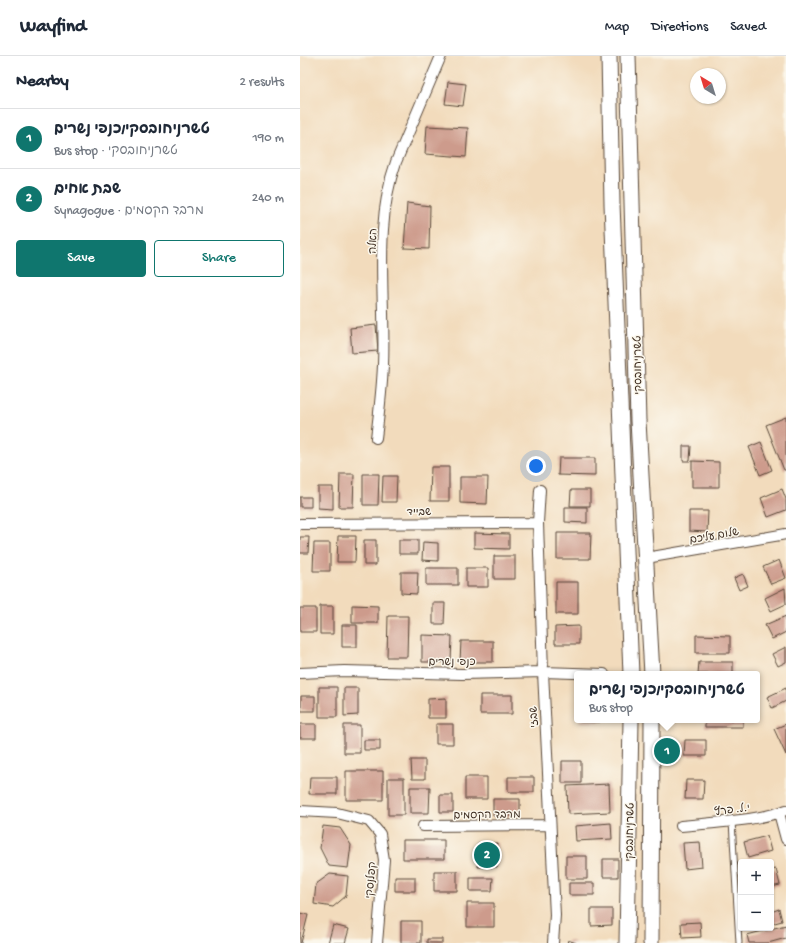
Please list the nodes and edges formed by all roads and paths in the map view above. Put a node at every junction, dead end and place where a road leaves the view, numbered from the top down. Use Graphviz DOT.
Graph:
graph roads {
  1 [pos="441,56"];
  2 [pos="609,56"];
  3 [pos="628,56"];
  4 [pos="376,438"];
  5 [pos="540,490"];
  6 [pos="538,523"];
  7 [pos="300,524"];
  8 [pos="786,534"];
  9 [pos="646,558"];
  10 [pos="631,671"];
  11 [pos="652,671"];
  12 [pos="543,672"];
  13 [pos="574,673"];
  14 [pos="300,674"];
  15 [pos="631,723"];
  16 [pos="652,723"];
  17 [pos="300,812"];
  18 [pos="782,812"];
  19 [pos="732,821"];
  20 [pos="550,825"];
  21 [pos="424,826"];
  22 [pos="681,826"];
  23 [pos="786,839"];
  24 [pos="377,943"];
  25 [pos="553,943"];
  26 [pos="627,943"];
  27 [pos="651,943"];
  28 [pos="739,943"];
  1 -- 4 [label="street, האלה"];
  2 -- 10 [label="main road, טשרניחובסקי"];
  3 -- 9 [label="main road, טשרניחובסקי"];
  5 -- 6 [label="street, שבזי"];
  6 -- 7 [label="street, שב''ד"];
  6 -- 12 [label="street, שבזי"];
  8 -- 9 [label="street, שלום עליכם"];
  9 -- 11 [label="main road, טשרניחובסקי"];
  12 -- 13 [label="street, כנפי נשרים"];
  12 -- 14 [label="street, כנפי נשרים"];
  12 -- 20 [label="street, שבזי"];
  15 -- 26 [label="main road, טשרניחובסקי"];
  16 -- 27 [label="main road, טשרניחובסקי"];
  17 -- 24 [label="street, קפלנסקי"];
  18 -- 19 [label="street, י.ל. פרץ"];
  18 -- 23 [label="street"];
  19 -- 22 [label="street, י.ל. פרץ"];
  19 -- 28 [label="lane"];
  20 -- 21 [label="street, מרבד הקסמים"];
  20 -- 25 [label="street, שבזי"];
}
